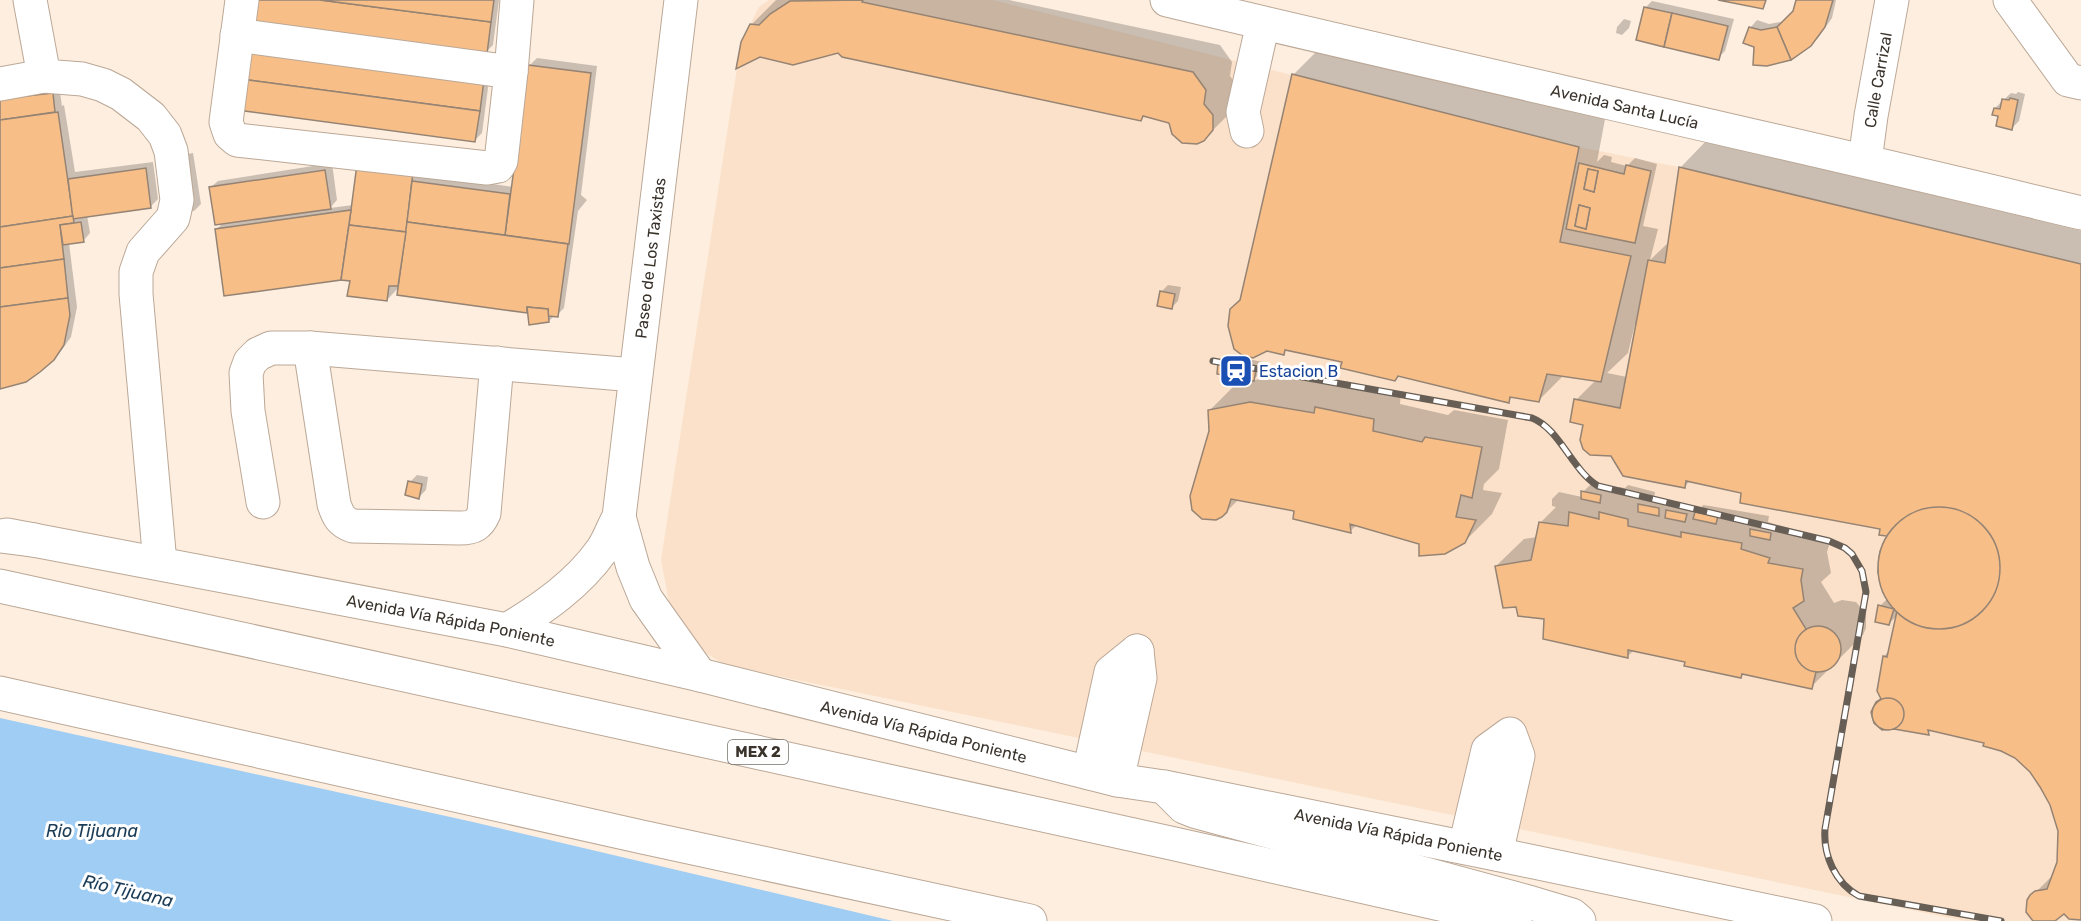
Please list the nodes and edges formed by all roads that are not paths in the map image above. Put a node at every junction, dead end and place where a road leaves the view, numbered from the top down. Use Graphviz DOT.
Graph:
graph roads {
  1 [pos="30,0"];
  2 [pos="242,0"];
  3 [pos="517,0"];
  4 [pos="681,0"];
  5 [pos="1167,0"];
  6 [pos="1892,0"];
  7 [pos="2010,0"];
  8 [pos="237,35"];
  9 [pos="511,72"];
  10 [pos="44,76"];
  11 [pos="2081,83"];
  12 [pos="0,84"];
  13 [pos="1865,161"];
  14 [pos="2081,213"];
  15 [pos="310,348"];
  16 [pos="497,363"];
  17 [pos="635,375"];
  18 [pos="263,502"];
  19 [pos="619,517"];
  20 [pos="0,535"];
  21 [pos="160,563"];
  22 [pos="0,586"];
  23 [pos="507,630"];
  24 [pos="700,675"];
  25 [pos="0,693"];
  26 [pos="1164,787"];
  27 [pos="1030,921"];
  28 [pos="1515,921"];
  29 [pos="1579,921"];
  30 [pos="1815,921"];
  1 -- 10 [label="main road"];
  2 -- 8 [label="main road"];
  3 -- 9 [label="main road"];
  4 -- 17 [label="main road, Paseo de Los Taxistas"];
  5 -- 13 [label="main road, Avenida Santa Lucía"];
  6 -- 13 [label="main road, Calle Carrizal"];
  7 -- 11 [label="main road"];
  8 -- 9 [label="main road"];
  8 -- 9 [label="main road"];
  10 -- 12 [label="main road"];
  10 -- 21 [label="main road"];
  13 -- 14 [label="main road, Avenida Santa Lucía"];
  15 -- 16 [label="main road"];
  15 -- 16 [label="main road"];
  15 -- 18 [label="main road"];
  16 -- 17 [label="main road"];
  17 -- 19 [label="main road, Paseo de Los Taxistas"];
  19 -- 23 [label="main road, Paseo de Los Taxistas"];
  19 -- 24 [label="main road, Paseo de Los Taxistas"];
  20 -- 21 [label="main road, Avenida Vía Rápida Poniente"];
  21 -- 23 [label="main road, Avenida Vía Rápida Poniente"];
  22 -- 28 [label="main road, MEX 2"];
  23 -- 24 [label="main road, Avenida Vía Rápida Poniente"];
  24 -- 26 [label="main road, Avenida Vía Rápida Poniente"];
  25 -- 27 [label="main road"];
  26 -- 29 [label="main road"];
  26 -- 30 [label="main road, Avenida Vía Rápida Poniente"];
}
